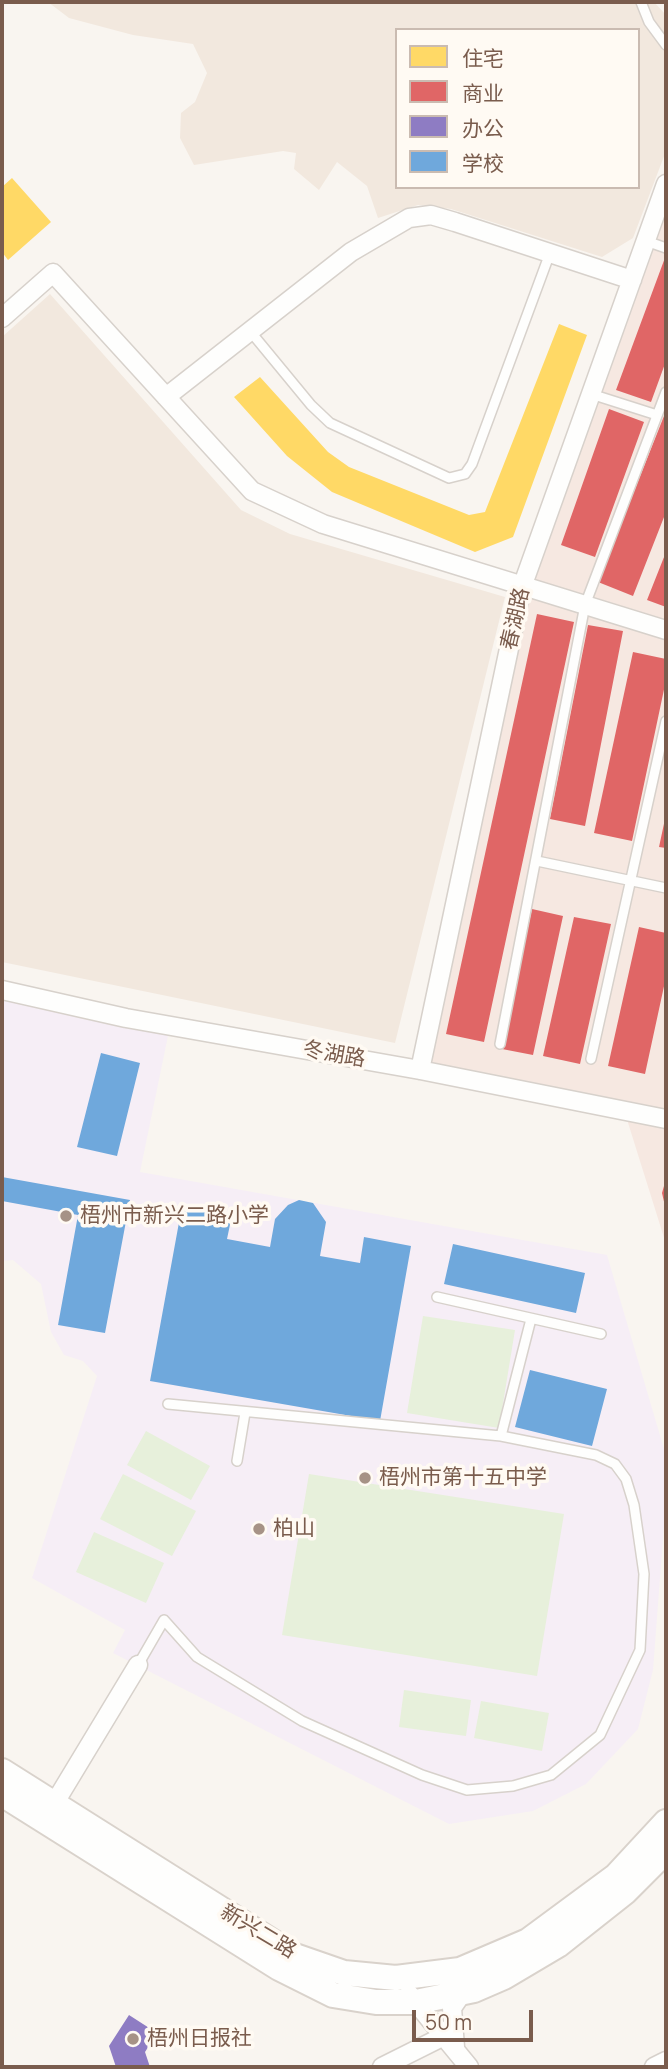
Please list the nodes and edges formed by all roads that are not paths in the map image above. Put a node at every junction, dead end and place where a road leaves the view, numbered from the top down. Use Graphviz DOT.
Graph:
graph roads {
  1 [pos="641,2"];
  2 [pos="666,46"];
  3 [pos="666,184"];
  4 [pos="646,241"];
  5 [pos="666,248"];
  6 [pos="550,253"];
  7 [pos="632,280"];
  8 [pos="5,309"];
  9 [pos="250,331"];
  10 [pos="666,392"];
  11 [pos="591,394"];
  12 [pos="166,397"];
  13 [pos="657,415"];
  14 [pos="522,587"];
  15 [pos="586,605"];
  16 [pos="666,630"];
  17 [pos="666,721"];
  18 [pos="537,861"];
  19 [pos="631,881"];
  20 [pos="666,888"];
  21 [pos="2,990"];
  22 [pos="500,1044"];
  23 [pos="591,1059"];
  24 [pos="420,1070"];
  25 [pos="666,1119"];
  26 [pos="437,1297"];
  27 [pos="531,1318"];
  28 [pos="601,1334"];
  29 [pos="168,1404"];
  30 [pos="245,1413"];
  31 [pos="501,1436"];
  32 [pos="237,1461"];
  33 [pos="138,1665"];
  34 [pos="2,1771"];
  35 [pos="2,1794"];
  36 [pos="54,1804"];
  37 [pos="666,1822"];
  38 [pos="666,1850"];
  39 [pos="396,1978"];
  40 [pos="463,1992"];
  41 [pos="415,2002"];
  42 [pos="450,2043"];
  43 [pos="666,2061"];
  44 [pos="382,2067"];
  45 [pos="469,2067"];
  46 [pos="654,2067"];
  1 -- 2 [label="lane"];
  3 -- 4 [label="street, 春湖路"];
  4 -- 5 [label="lane"];
  4 -- 7 [label="street, 春湖路"];
  6 -- 7 [label="street"];
  6 -- 9 [label="street"];
  6 -- 9 [label="lane"];
  7 -- 11 [label="street, 春湖路"];
  8 -- 12 [label="street"];
  9 -- 12 [label="street"];
  10 -- 13 [label="lane"];
  11 -- 13 [label="lane"];
  11 -- 14 [label="street, 春湖路"];
  12 -- 14 [label="street"];
  13 -- 15 [label="lane"];
  14 -- 15 [label="street"];
  14 -- 24 [label="street, 春湖路"];
  15 -- 16 [label="street"];
  15 -- 18 [label="lane"];
  17 -- 19 [label="lane"];
  18 -- 19 [label="lane"];
  18 -- 22 [label="lane"];
  19 -- 20 [label="lane"];
  19 -- 23 [label="lane"];
  21 -- 24 [label="street, 冬湖路"];
  24 -- 25 [label="street, 冬湖路"];
  26 -- 27 [label="lane"];
  27 -- 28 [label="lane"];
  27 -- 31 [label="lane"];
  29 -- 30 [label="lane"];
  30 -- 31 [label="lane"];
  30 -- 32 [label="lane"];
  31 -- 33 [label="lane"];
  33 -- 36 [label="street"];
  34 -- 36 [label="main road, 新兴二路"];
  35 -- 41 [label="main road, 新兴二路"];
  36 -- 39 [label="main road, 新兴二路"];
  37 -- 39 [label="main road, 新兴二路"];
  38 -- 40 [label="main road, 新兴二路"];
  39 -- 41 [label="street"];
  40 -- 41 [label="main road, 新兴二路"];
  40 -- 42 [label="street"];
  41 -- 42 [label="street"];
  42 -- 44 [label="street"];
  42 -- 45 [label="street"];
  43 -- 46 [label="street"];
}
